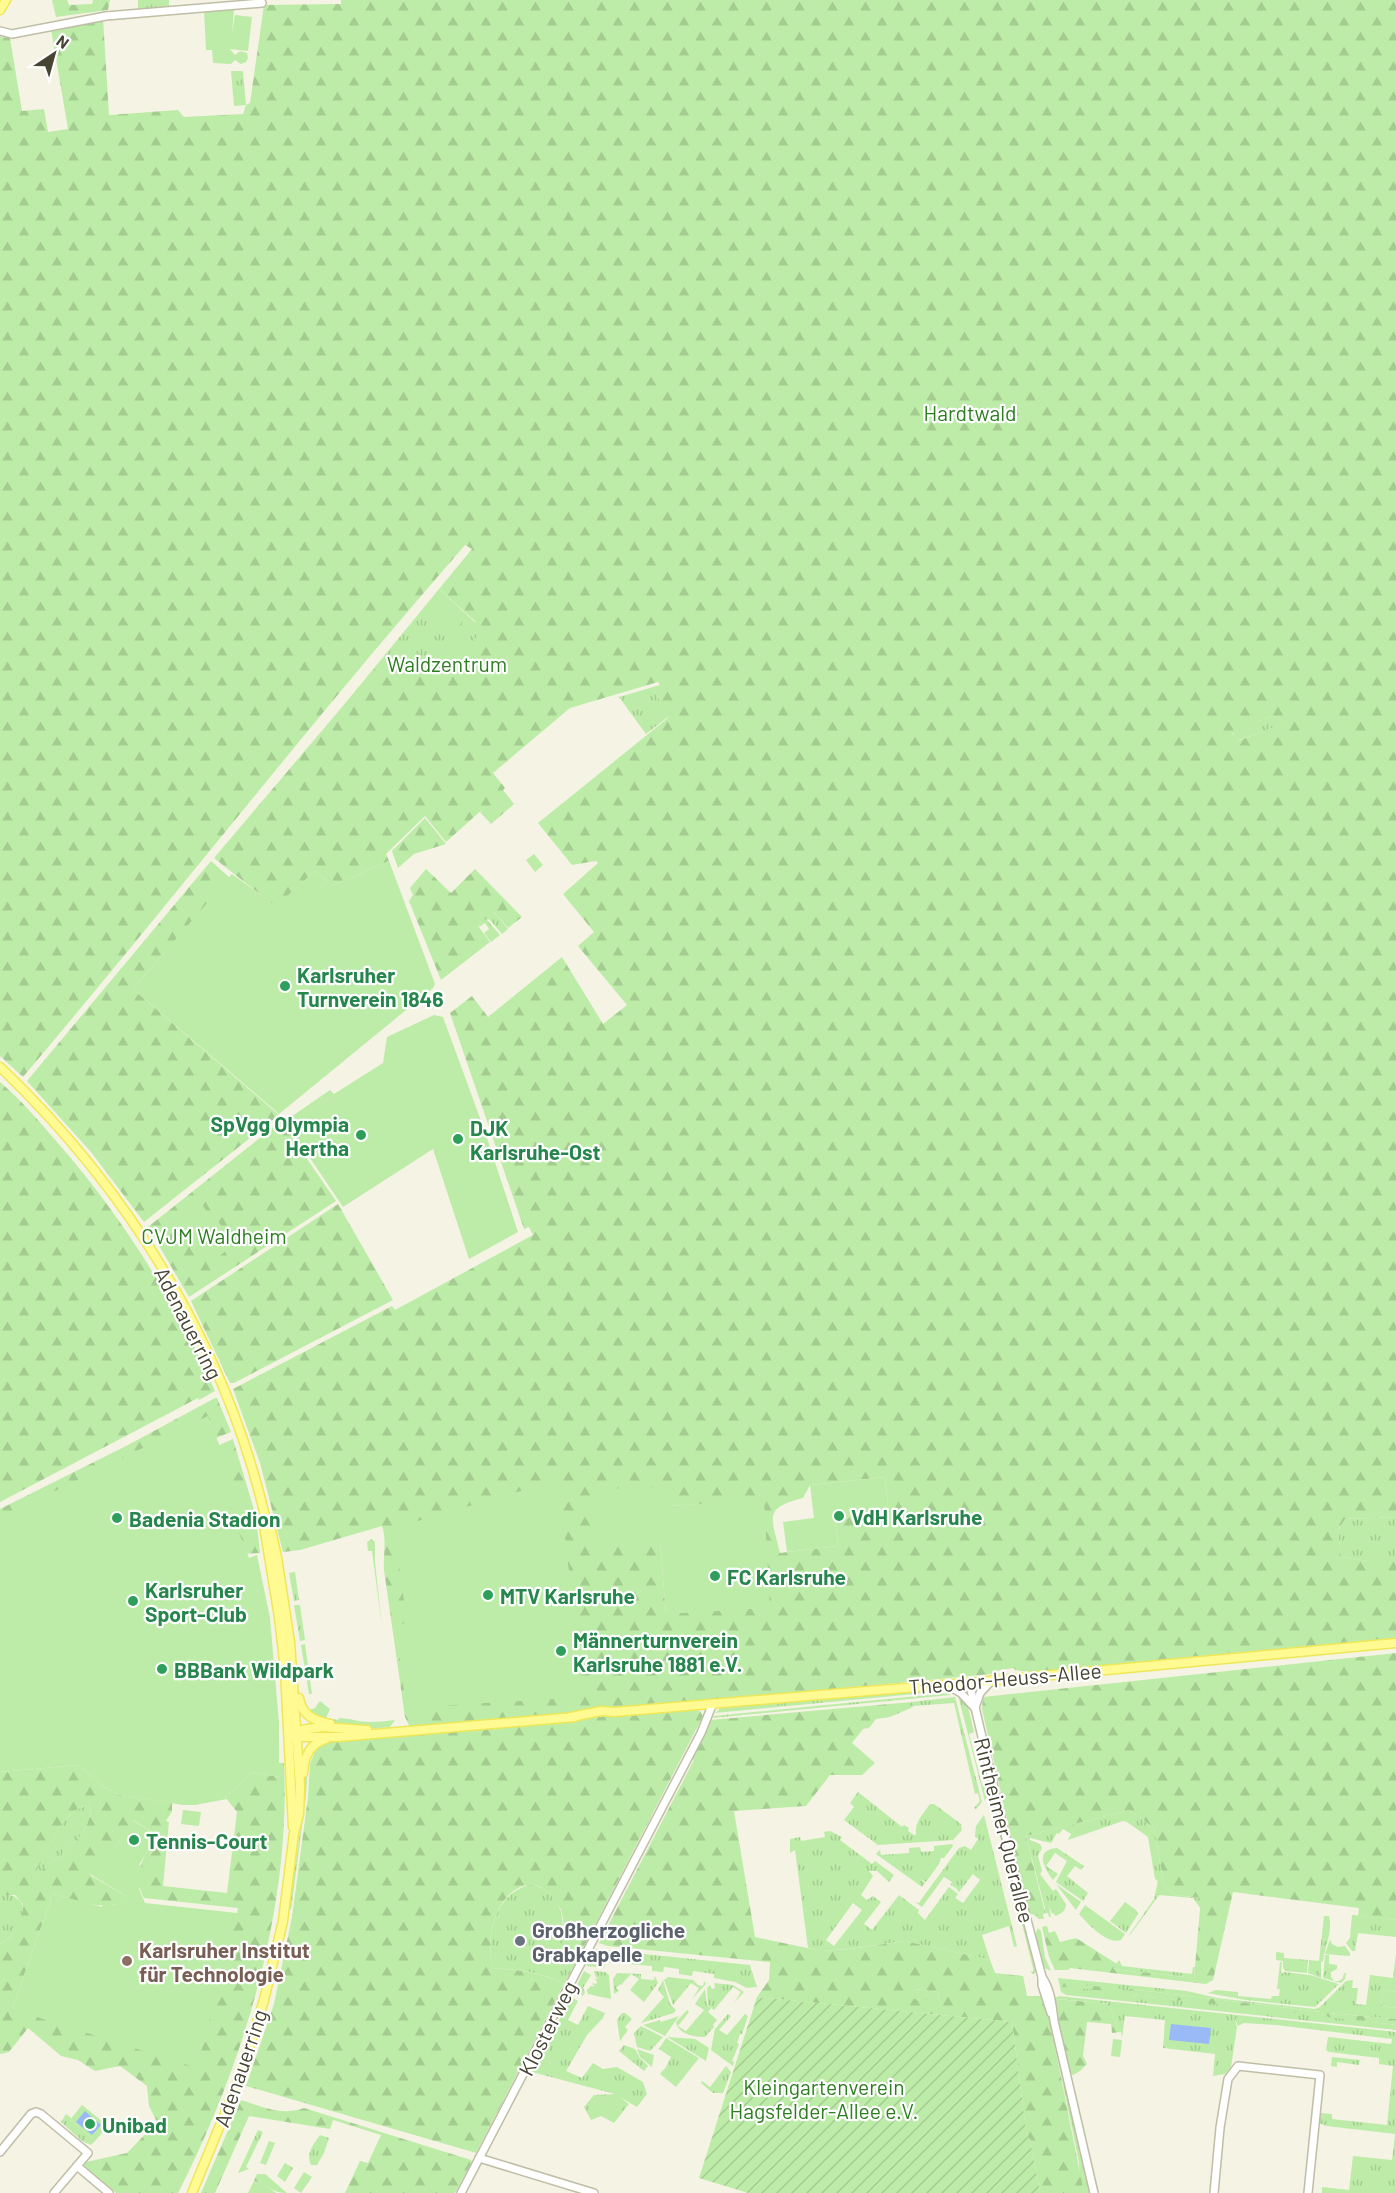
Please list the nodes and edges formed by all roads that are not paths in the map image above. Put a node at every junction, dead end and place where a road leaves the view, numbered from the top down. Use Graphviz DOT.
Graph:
graph roads {
  1 [pos="6,0"];
  2 [pos="262,3"];
  3 [pos="0,10"];
  4 [pos="0,31"];
  5 [pos="0,1067"];
  6 [pos="266,1520"];
  7 [pos="1396,1643"];
  8 [pos="293,1672"];
  9 [pos="992,1680"];
  10 [pos="969,1682"];
  11 [pos="944,1684"];
  12 [pos="713,1703"];
  13 [pos="975,1708"];
  14 [pos="348,1728"];
  15 [pos="382,1732"];
  16 [pos="293,1734"];
  17 [pos="338,1737"];
  18 [pos="300,1786"];
  19 [pos="294,1833"];
  20 [pos="0,2152"];
  21 [pos="479,2158"];
  22 [pos="77,2166"];
  23 [pos="54,2193"];
  24 [pos="109,2193"];
  25 [pos="192,2193"];
  26 [pos="461,2193"];
  27 [pos="594,2193"];
  28 [pos="1094,2193"];
  29 [pos="1214,2193"];
  30 [pos="1308,2193"];
  1 -- 3 [label="main road"];
  2 -- 4 [label="street"];
  5 -- 6 [label="main road, Adenauerring"];
  6 -- 8 [label="main road, Adenauerring"];
  6 -- 16 [label="main road, Adenauerring"];
  7 -- 9 [label="main road, Theodor-Heuss-Allee"];
  8 -- 14 [label="main road"];
  8 -- 16 [label="main road, Adenauerring"];
  9 -- 10 [label="main road, Theodor-Heuss-Allee"];
  9 -- 13 [label="street"];
  10 -- 11 [label="main road, Theodor-Heuss-Allee"];
  10 -- 13 [label="street, Rintheimer Querallee"];
  11 -- 12 [label="main road, Theodor-Heuss-Allee"];
  11 -- 13 [label="street"];
  12 -- 15 [label="main road, Theodor-Heuss-Allee"];
  12 -- 21 [label="street, Klosterweg"];
  13 -- 28 [label="street, Rintheimer Querallee"];
  14 -- 15 [label="main road, Theodor-Heuss-Allee"];
  14 -- 16 [label="main road, Theodor-Heuss-Allee"];
  15 -- 17 [label="main road, Theodor-Heuss-Allee"];
  16 -- 17 [label="main road, Theodor-Heuss-Allee"];
  16 -- 18 [label="main road, Adenauerring"];
  16 -- 19 [label="main road, Adenauerring"];
  17 -- 18 [label="main road"];
  18 -- 19 [label="main road, Adenauerring"];
  19 -- 25 [label="main road, Adenauerring"];
  20 -- 22 [label="street"];
  21 -- 26 [label="street, Klosterweg"];
  21 -- 27 [label="street"];
  22 -- 23 [label="street"];
  22 -- 24 [label="street"];
  29 -- 30 [label="street"];
}
